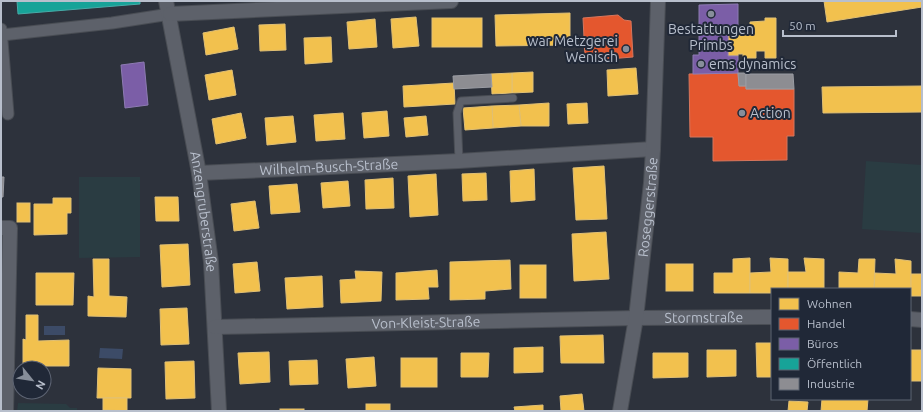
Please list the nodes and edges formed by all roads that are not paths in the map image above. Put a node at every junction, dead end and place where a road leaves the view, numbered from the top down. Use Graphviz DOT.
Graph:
graph roads {
  1 [pos="451,1"];
  2 [pos="658,1"];
  3 [pos="168,7"];
  4 [pos="1,32"];
  5 [pos="513,98"];
  6 [pos="8,114"];
  7 [pos="653,149"];
  8 [pos="459,161"];
  9 [pos="199,173"];
  10 [pos="1,228"];
  11 [pos="771,317"];
  12 [pos="636,318"];
  13 [pos="911,319"];
  14 [pos="922,320"];
  15 [pos="215,327"];
  16 [pos="6,411"];
  17 [pos="219,411"];
  18 [pos="620,411"];
  1 -- 3 [label="street"];
  2 -- 7 [label="street, Roseggerstraße"];
  3 -- 4 [label="street"];
  3 -- 9 [label="street, Anzengruberstraße"];
  4 -- 6 [label="street"];
  5 -- 8 [label="lane"];
  7 -- 8 [label="street, Wilhelm-Busch-Straße"];
  7 -- 12 [label="street, Roseggerstraße"];
  8 -- 9 [label="street, Wilhelm-Busch-Straße"];
  9 -- 15 [label="street, Anzengruberstraße"];
  10 -- 16 [label="street"];
  11 -- 12 [label="street, Stormstraße"];
  12 -- 15 [label="street, Von-Kleist-Straße"];
  12 -- 18 [label="street, Roseggerstraße"];
  13 -- 14 [label="street"];
  15 -- 17 [label="street, Anzengruberstraße"];
}
